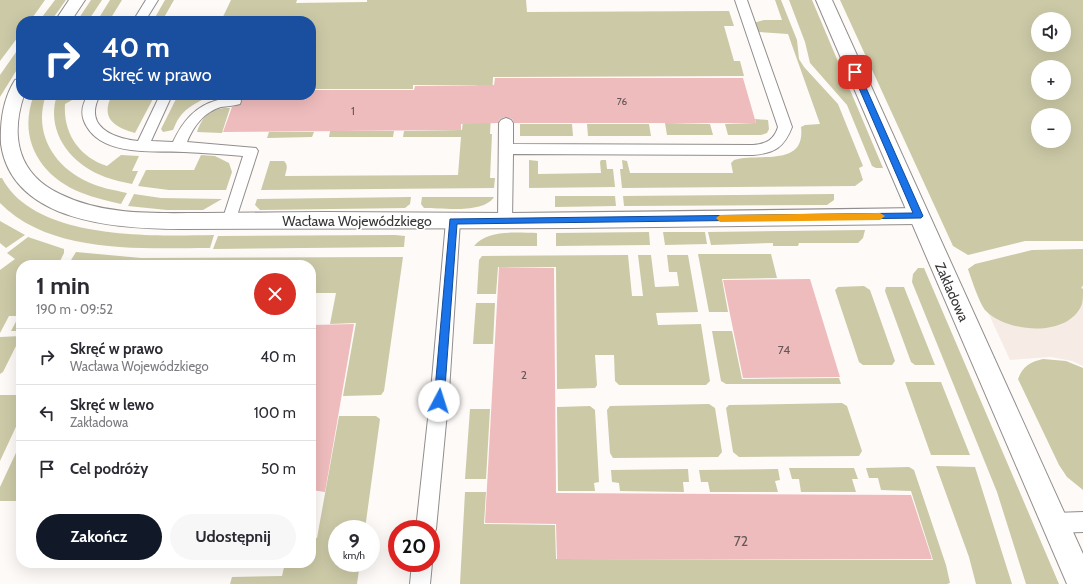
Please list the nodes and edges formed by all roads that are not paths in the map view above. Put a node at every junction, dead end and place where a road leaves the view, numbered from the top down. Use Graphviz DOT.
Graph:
graph roads {
  1 [pos="77,0"];
  2 [pos="152,0"];
  3 [pos="741,0"];
  4 [pos="824,0"];
  5 [pos="66,16"];
  6 [pos="142,16"];
  7 [pos="16,97"];
  8 [pos="91,100"];
  9 [pos="164,100"];
  10 [pos="235,101"];
  11 [pos="506,123"];
  12 [pos="142,146"];
  13 [pos="178,147"];
  14 [pos="506,149"];
  15 [pos="918,216"];
  16 [pos="229,220"];
  17 [pos="453,221"];
  18 [pos="505,221"];
  19 [pos="427,520"];
  20 [pos="1083,522"];
  21 [pos="1054,523"];
  22 [pos="421,572"];
  23 [pos="420,584"];
  24 [pos="1082,584"];
  1 -- 5 [label="street"];
  2 -- 6 [label="lane"];
  3 -- 14 [label="lane"];
  4 -- 15 [label="street, Zakładowa"];
  7 -- 16 [label="street, Wacława Wojewódzkiego"];
  8 -- 12 [label="lane"];
  9 -- 12 [label="lane"];
  10 -- 13 [label="lane"];
  11 -- 14 [label="lane"];
  12 -- 13 [label="lane"];
  13 -- 16 [label="lane"];
  14 -- 18 [label="lane"];
  15 -- 18 [label="street, Wacława Wojewódzkiego"];
  15 -- 21 [label="street, Zakładowa"];
  16 -- 17 [label="street, Wacława Wojewódzkiego"];
  17 -- 18 [label="street, Wacława Wojewódzkiego"];
  17 -- 19 [label="lane"];
  20 -- 21 [label="lane"];
  21 -- 24 [label="street, Zakładowa"];
  22 -- 23 [label="lane"];
}
